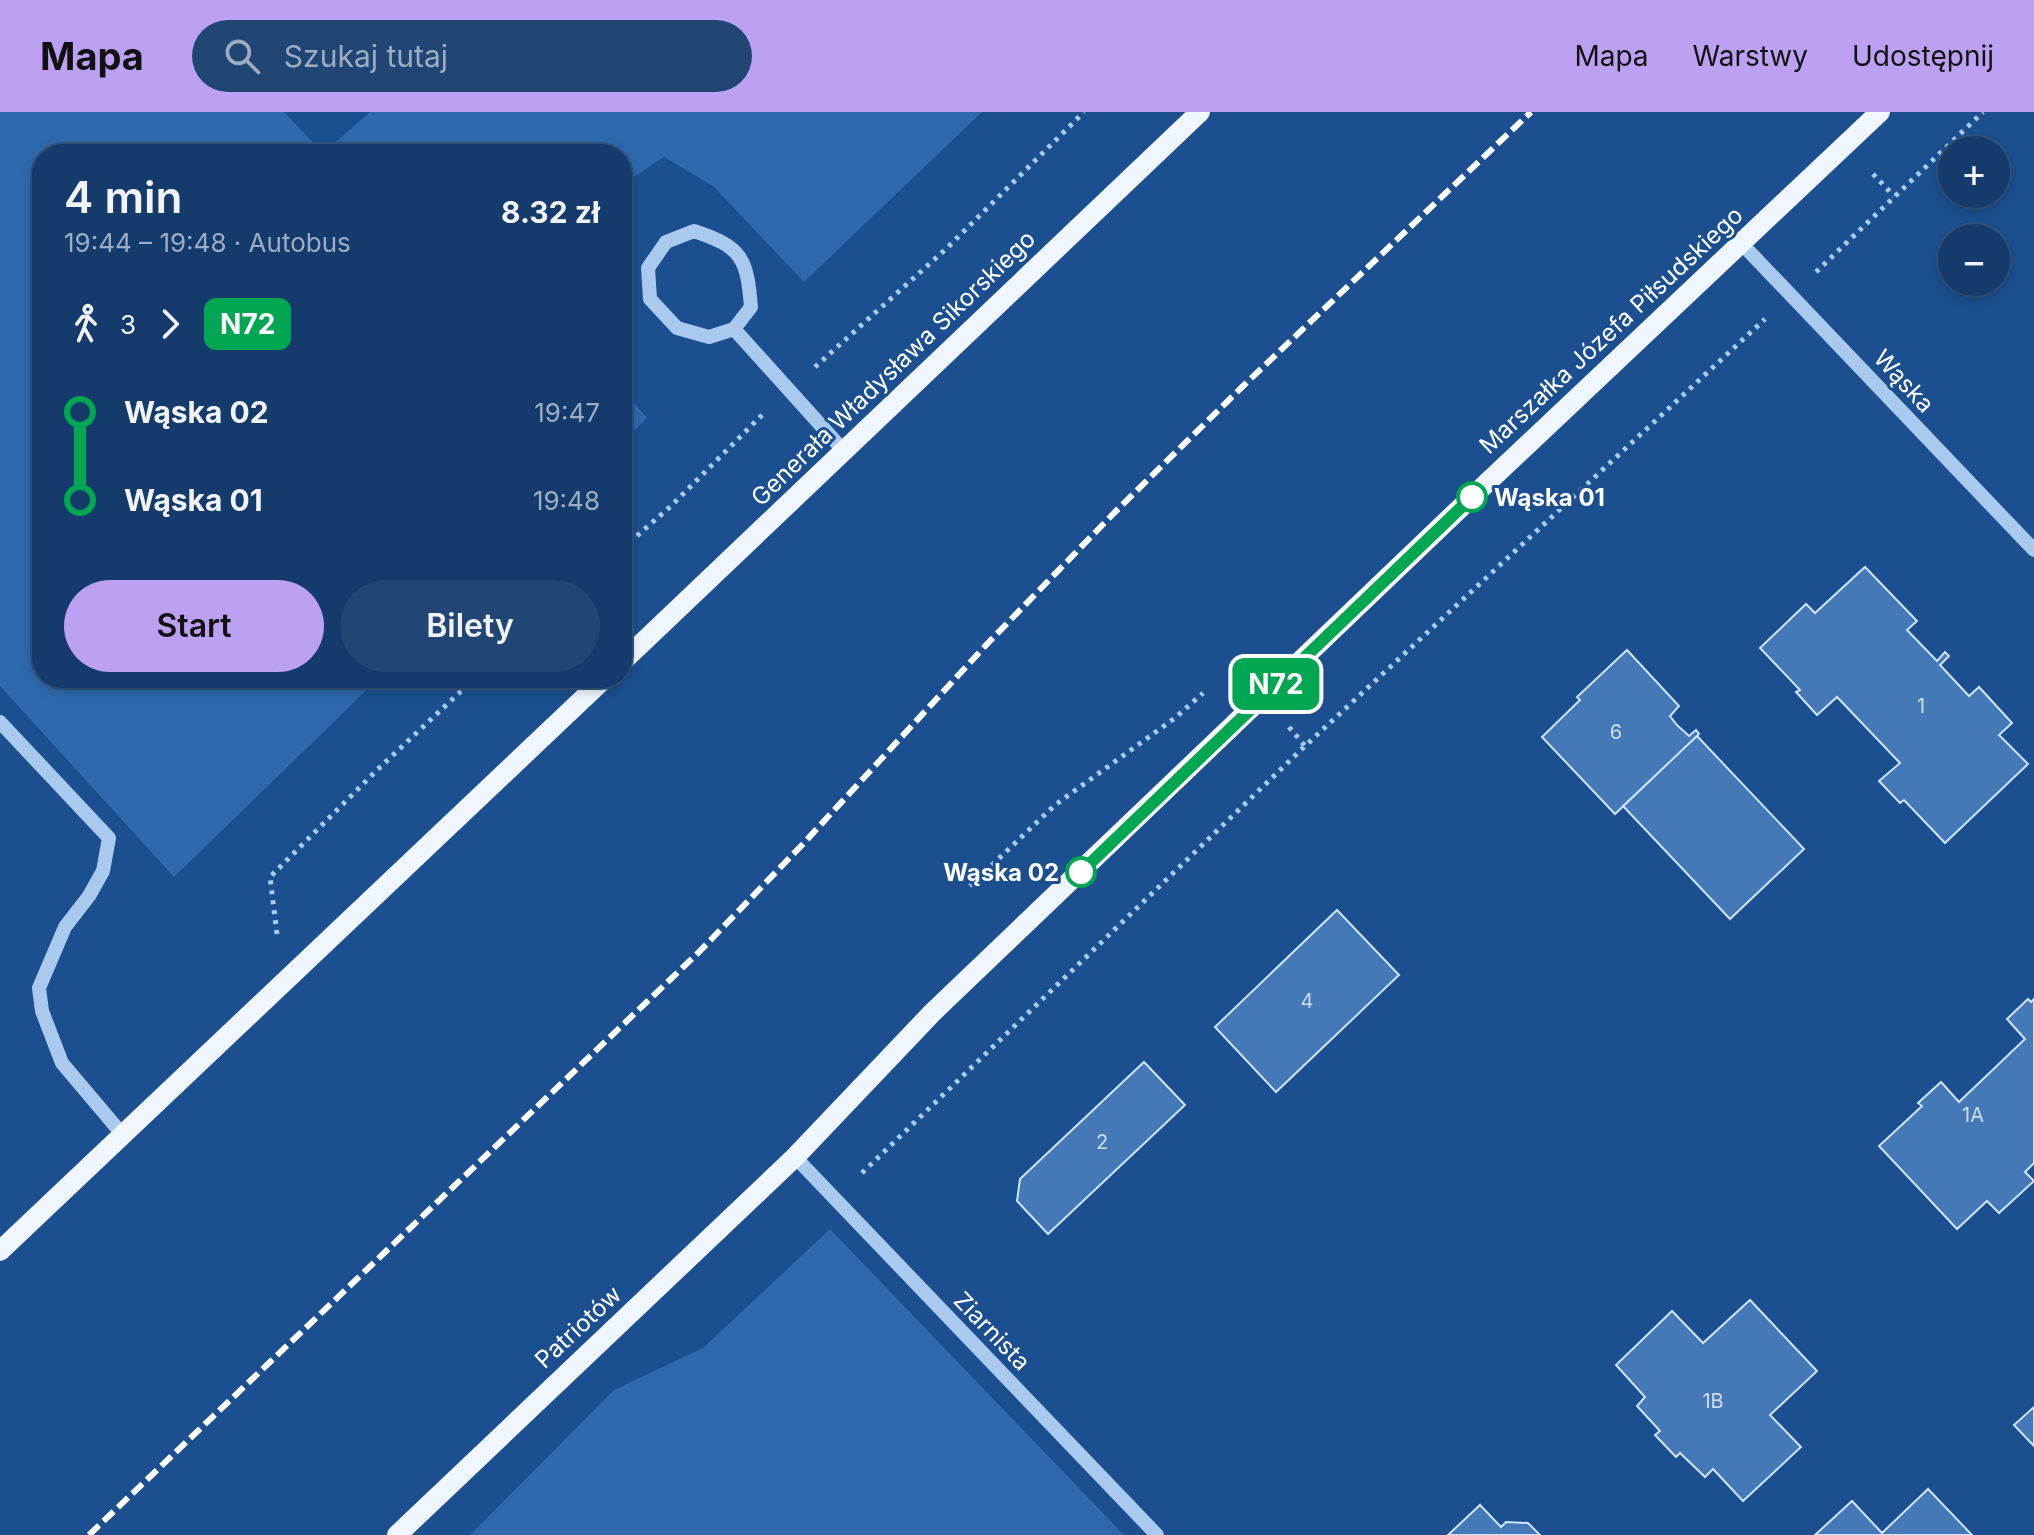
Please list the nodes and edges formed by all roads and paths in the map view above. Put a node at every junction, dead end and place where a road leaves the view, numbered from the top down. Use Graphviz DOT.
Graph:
graph roads {
  1 [pos="1084,112"];
  2 [pos="1200,112"];
  3 [pos="1880,112"];
  4 [pos="1983,112"];
  5 [pos="1742,244"];
  6 [pos="1811,277"];
  7 [pos="1765,319"];
  8 [pos="734,329"];
  9 [pos="790,390"];
  10 [pos="844,451"];
  11 [pos="632,540"];
  12 [pos="2034,550"];
  13 [pos="632,652"];
  14 [pos="1211,687"];
  15 [pos="464,688"];
  16 [pos="594,688"];
  17 [pos="1284,720"];
  18 [pos="0,722"];
  19 [pos="1305,746"];
  20 [pos="970,886"];
  21 [pos="297,970"];
  22 [pos="122,1134"];
  23 [pos="795,1157"];
  24 [pos="854,1180"];
  25 [pos="0,1251"];
  26 [pos="397,1535"];
  27 [pos="1157,1535"];
  1 -- 9 [label="path"];
  2 -- 10 [label="main road, Generała Władysława Sikorskiego"];
  3 -- 5 [label="main road, Marszałka Józefa Piłsudskiego"];
  4 -- 6 [label="path"];
  5 -- 12 [label="street, Wąska"];
  5 -- 23 [label="main road, Marszałka Józefa Piłsudskiego"];
  7 -- 19 [label="path"];
  8 -- 8 [label="street"];
  8 -- 9 [label="street"];
  9 -- 10 [label="street"];
  9 -- 11 [label="path"];
  10 -- 13 [label="main road, Generała Władysława Sikorskiego"];
  14 -- 20 [label="path"];
  15 -- 21 [label="path"];
  16 -- 21 [label="main road"];
  17 -- 19 [label="path"];
  18 -- 22 [label="street"];
  19 -- 24 [label="path"];
  21 -- 22 [label="main road"];
  22 -- 25 [label="main road"];
  23 -- 26 [label="main road, Patriotów"];
  23 -- 27 [label="street, Ziarnista"];
}
